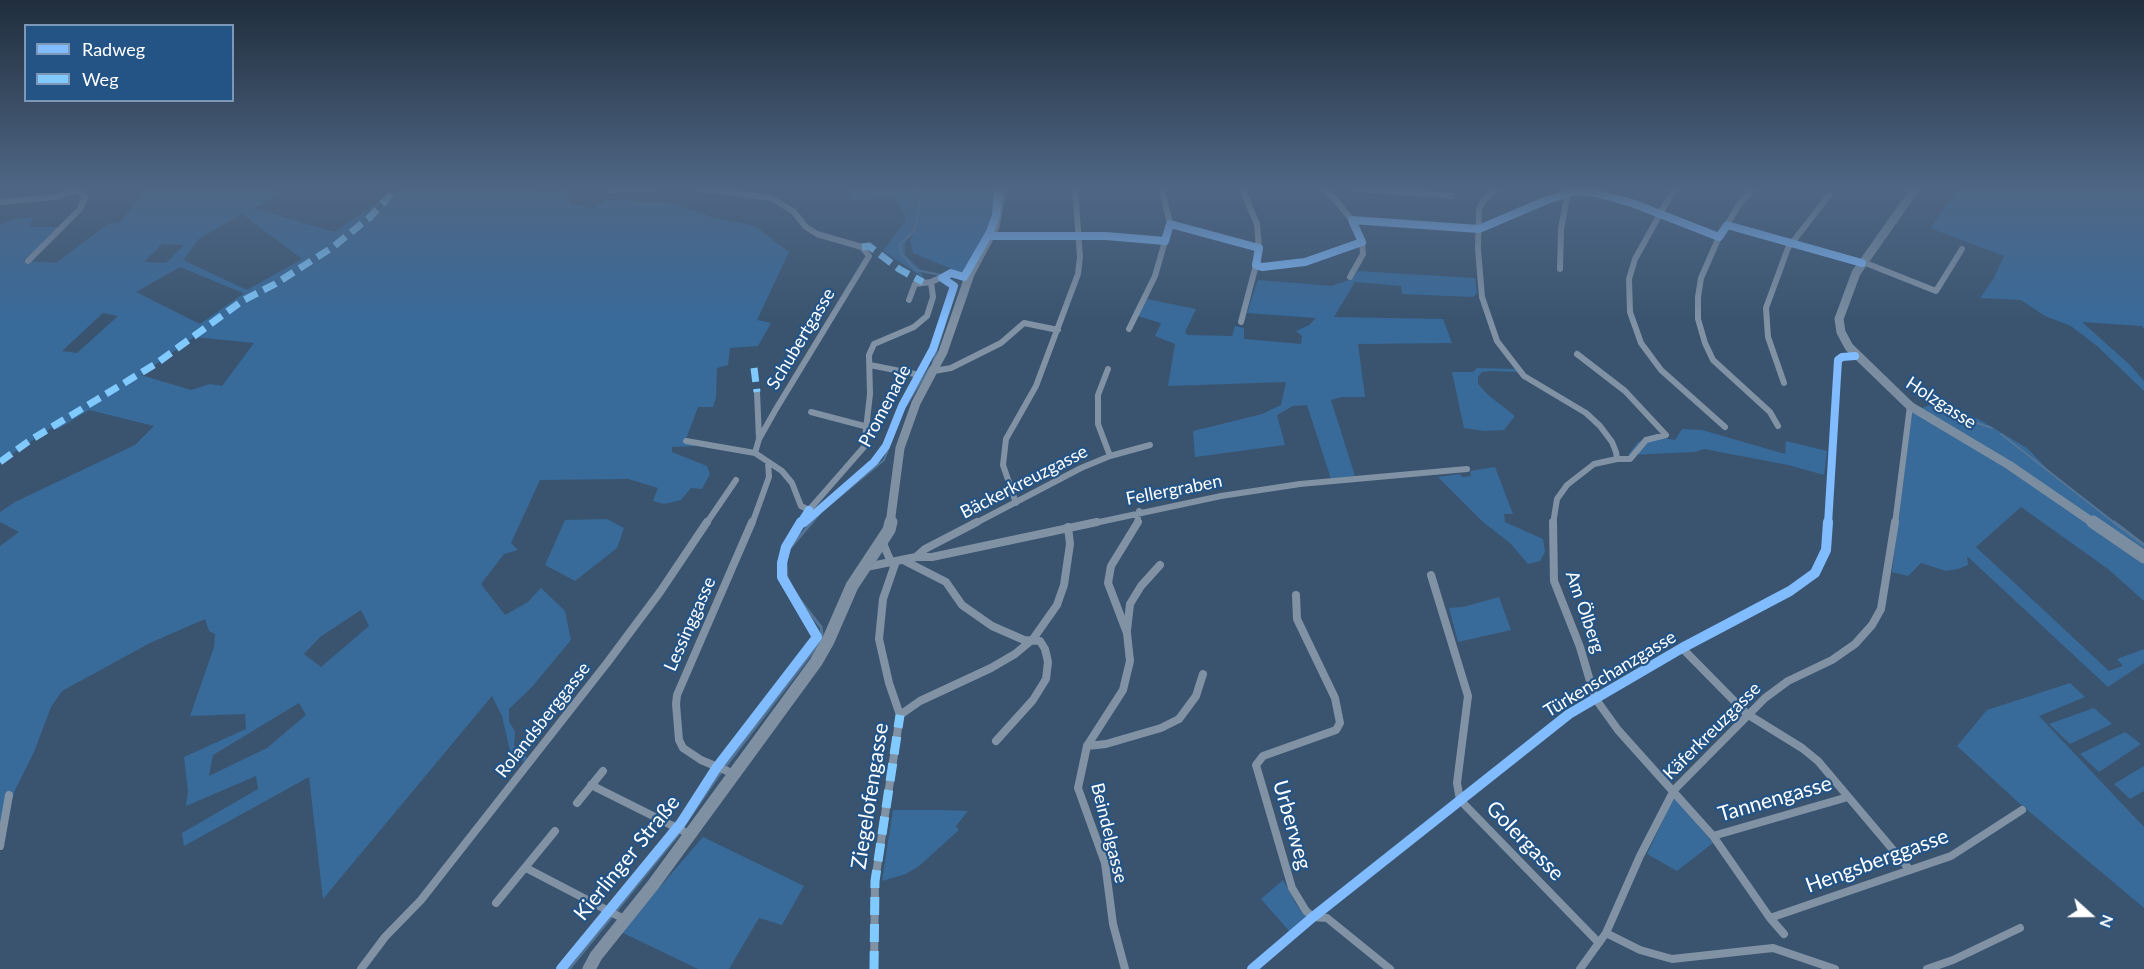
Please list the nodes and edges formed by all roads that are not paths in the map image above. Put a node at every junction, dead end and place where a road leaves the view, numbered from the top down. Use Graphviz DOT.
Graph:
graph roads {
  1 [pos="56,234"];
  2 [pos="818,234"];
  3 [pos="1167,234"];
  4 [pos="1208,234"];
  5 [pos="1258,234"];
  6 [pos="1358,234"];
  7 [pos="1479,234"];
  8 [pos="1561,234"];
  9 [pos="1648,234"];
  10 [pos="1712,234"];
  11 [pos="1721,234"];
  12 [pos="1760,234"];
  13 [pos="1798,234"];
  14 [pos="1882,234"];
  15 [pos="992,236"];
  16 [pos="1078,237"];
  17 [pos="1719,237"];
  18 [pos="1165,242"];
  19 [pos="1362,242"];
  20 [pos="1791,243"];
  21 [pos="1259,248"];
  22 [pos="1962,249"];
  23 [pos="28,261"];
  24 [pos="1862,262"];
  25 [pos="1256,265"];
  26 [pos="1560,269"];
  27 [pos="1350,277"];
  28 [pos="968,278"];
  29 [pos="931,282"];
  30 [pos="909,300"];
  31 [pos="1241,322"];
  32 [pos="1129,329"];
  33 [pos="1058,330"];
  34 [pos="1577,354"];
  35 [pos="1855,356"];
  36 [pos="870,365"];
  37 [pos="1108,369"];
  38 [pos="934,371"];
  39 [pos="920,375"];
  40 [pos="1784,382"];
  41 [pos="757,392"];
  42 [pos="1910,406"];
  43 [pos="811,412"];
  44 [pos="1778,426"];
  45 [pos="868,427"];
  46 [pos="1725,427"];
  47 [pos="759,439"];
  48 [pos="686,441"];
  49 [pos="1150,445"];
  50 [pos="756,453"];
  51 [pos="1110,456"];
  52 [pos="1617,459"];
  53 [pos="768,462"];
  54 [pos="1467,469"];
  55 [pos="736,480"];
  56 [pos="1016,503"];
  57 [pos="1139,512"];
  58 [pos="1068,527"];
  59 [pos="882,542"];
  60 [pos="916,557"];
  61 [pos="2144,557"];
  62 [pos="897,561"];
  63 [pos="1160,565"];
  64 [pos="864,568"];
  65 [pos="1431,575"];
  66 [pos="1296,595"];
  67 [pos="1127,633"];
  68 [pos="1033,639"];
  69 [pos="1682,648"];
  70 [pos="1203,674"];
  71 [pos="1595,698"];
  72 [pos="1747,714"];
  73 [pos="900,715"];
  74 [pos="996,741"];
  75 [pos="1087,746"];
  76 [pos="603,771"];
  77 [pos="726,771"];
  78 [pos="591,785"];
  79 [pos="1674,790"];
  80 [pos="9,795"];
  81 [pos="1848,797"];
  82 [pos="1460,800"];
  83 [pos="577,803"];
  84 [pos="2022,810"];
  85 [pos="555,831"];
  86 [pos="684,832"];
  87 [pos="1713,836"];
  88 [pos="0,846"];
  89 [pos="526,868"];
  90 [pos="1910,870"];
  91 [pos="496,903"];
  92 [pos="619,916"];
  93 [pos="1313,917"];
  94 [pos="1770,918"];
  95 [pos="2020,928"];
  96 [pos="1606,933"];
  97 [pos="1784,934"];
  98 [pos="1599,943"];
  99 [pos="362,969"];
  100 [pos="589,969"];
  101 [pos="874,969"];
  102 [pos="1125,969"];
  103 [pos="1252,969"];
  104 [pos="1390,969"];
  105 [pos="1580,969"];
  106 [pos="1835,969"];
  107 [pos="1927,969"];
  1 -- 23 [label="street"];
  2 -- 47 [label="street, Schubertgasse"];
  3 -- 18 [label="street"];
  4 -- 21 [label="street"];
  5 -- 21 [label="street"];
  6 -- 19 [label="street"];
  7 -- 52 [label="street"];
  8 -- 26 [label="street"];
  9 -- 46 [label="street"];
  10 -- 17 [label="street"];
  11 -- 17 [label="street"];
  12 -- 20 [label="street"];
  13 -- 20 [label="street"];
  14 -- 24 [label="street, Holzgasse"];
  15 -- 16 [label="street"];
  15 -- 28 [label="main road, Kierlinger Straße"];
  16 -- 18 [label="street"];
  16 -- 33 [label="street"];
  17 -- 44 [label="street"];
  18 -- 32 [label="street"];
  19 -- 25 [label="street"];
  19 -- 27 [label="street"];
  20 -- 24 [label="street"];
  20 -- 40 [label="street"];
  21 -- 25 [label="street"];
  22 -- 24 [label="street"];
  24 -- 35 [label="street, Holzgasse"];
  25 -- 31 [label="street"];
  28 -- 29 [label="street"];
  28 -- 38 [label="main road, Kierlinger Straße"];
  29 -- 30 [label="street"];
  29 -- 36 [label="street"];
  33 -- 38 [label="street"];
  33 -- 56 [label="street"];
  34 -- 52 [label="street, Am Ölberg"];
  35 -- 42 [label="street, Holzgasse"];
  35 -- 69 [label="street, Türkenschanzgasse"];
  36 -- 39 [label="street"];
  36 -- 45 [label="street"];
  37 -- 51 [label="street"];
  38 -- 59 [label="main road, Kierlinger Straße"];
  41 -- 47 [label="street, Schubertgasse"];
  42 -- 61 [label="street, Holzgasse"];
  42 -- 72 [label="street, Käferkreuzgasse"];
  43 -- 45 [label="street"];
  45 -- 53 [label="street"];
  47 -- 50 [label="street, Schubertgasse"];
  48 -- 50 [label="street"];
  49 -- 51 [label="street, Bäckerkreuzgasse"];
  50 -- 53 [label="street"];
  51 -- 56 [label="street, Bäckerkreuzgasse"];
  52 -- 71 [label="street, Am Ölberg"];
  53 -- 77 [label="street, Lessinggasse"];
  54 -- 57 [label="street, Fellergraben"];
  55 -- 99 [label="street, Rolandsberggasse"];
  56 -- 60 [label="street, Bäckerkreuzgasse"];
  57 -- 58 [label="street, Fellergraben"];
  57 -- 67 [label="street, Beindelgasse"];
  58 -- 60 [label="street, Fellergraben"];
  58 -- 68 [label="street"];
  59 -- 62 [label="street"];
  59 -- 64 [label="main road, Kierlinger Straße"];
  60 -- 62 [label="street, Fellergraben"];
  62 -- 64 [label="street, Fellergraben"];
  62 -- 68 [label="street"];
  62 -- 73 [label="street, Ziegelofengasse"];
  63 -- 67 [label="street"];
  64 -- 77 [label="main road, Kierlinger Straße"];
  65 -- 82 [label="street, Golergasse"];
  66 -- 93 [label="street, Urberweg"];
  67 -- 75 [label="street, Beindelgasse"];
  68 -- 73 [label="street"];
  68 -- 74 [label="street"];
  69 -- 71 [label="street, Türkenschanzgasse"];
  69 -- 72 [label="street"];
  70 -- 75 [label="street"];
  71 -- 79 [label="street, Am Ölberg"];
  71 -- 82 [label="street, Türkenschanzgasse"];
  72 -- 79 [label="street, Käferkreuzgasse"];
  72 -- 81 [label="street"];
  73 -- 101 [label="street, Ziegelofengasse"];
  75 -- 102 [label="street, Beindelgasse"];
  76 -- 78 [label="street"];
  77 -- 86 [label="main road, Kierlinger Straße"];
  78 -- 83 [label="street"];
  78 -- 86 [label="street"];
  79 -- 87 [label="street, Am Ölberg"];
  79 -- 96 [label="street, Käferkreuzgasse"];
  80 -- 88 [label="street"];
  81 -- 87 [label="street, Tannengasse"];
  81 -- 90 [label="street"];
  82 -- 93 [label="street, Türkenschanzgasse"];
  82 -- 98 [label="street, Golergasse"];
  84 -- 90 [label="street, Hengsberggasse"];
  85 -- 89 [label="street"];
  86 -- 92 [label="main road, Kierlinger Straße"];
  87 -- 94 [label="street, Am Ölberg"];
  89 -- 91 [label="street"];
  89 -- 92 [label="street"];
  90 -- 94 [label="street, Hengsberggasse"];
  92 -- 100 [label="main road, Kierlinger Straße"];
  93 -- 103 [label="street, Türkenschanzgasse"];
  93 -- 104 [label="street"];
  94 -- 97 [label="street, Am Ölberg"];
  95 -- 107 [label="street"];
  96 -- 98 [label="street, Käferkreuzgasse"];
  96 -- 106 [label="street"];
  98 -- 105 [label="street, Käferkreuzgasse"];
}
